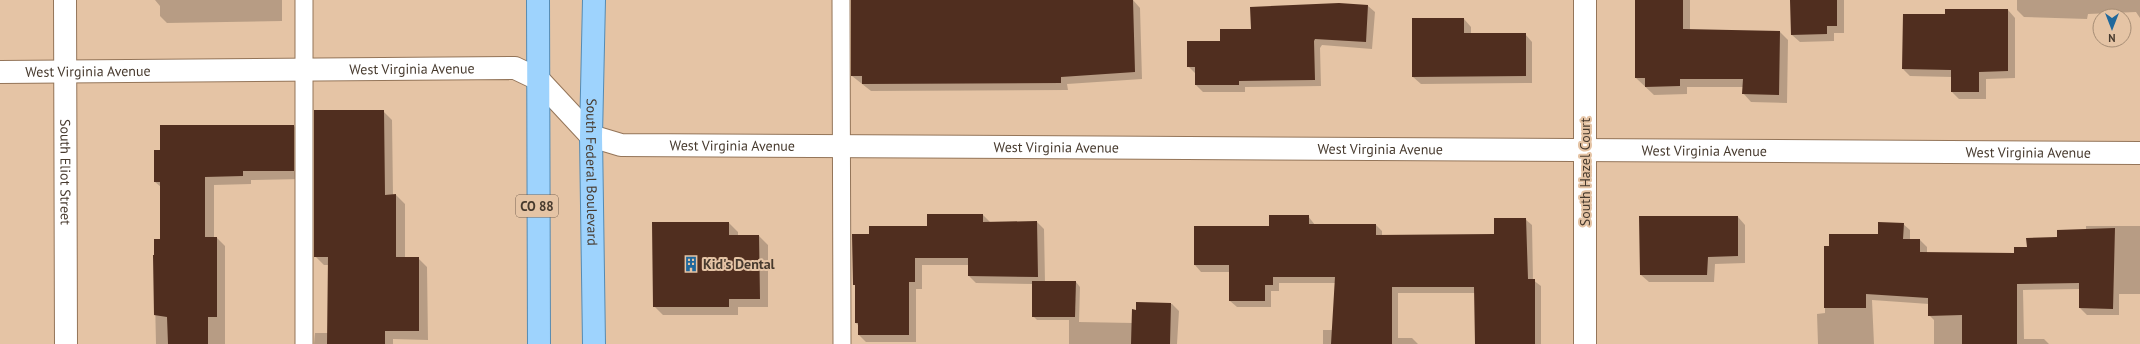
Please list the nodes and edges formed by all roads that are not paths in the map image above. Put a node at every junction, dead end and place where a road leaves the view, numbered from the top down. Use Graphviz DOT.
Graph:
graph roads {
  1 [pos="65,0"];
  2 [pos="304,0"];
  3 [pos="538,0"];
  4 [pos="594,0"];
  5 [pos="841,0"];
  6 [pos="1585,0"];
  7 [pos="304,70"];
  8 [pos="65,71"];
  9 [pos="0,72"];
  10 [pos="538,79"];
  11 [pos="592,136"];
  12 [pos="842,146"];
  13 [pos="1585,149"];
  14 [pos="2140,153"];
  15 [pos="66,344"];
  16 [pos="304,344"];
  17 [pos="539,344"];
  18 [pos="594,344"];
  19 [pos="842,344"];
  20 [pos="1585,344"];
  1 -- 8 [label="street, South Eliot Street"];
  2 -- 7 [label="lane"];
  3 -- 10 [label="main road, CO 88"];
  4 -- 11 [label="main road, South Federal Boulevard"];
  5 -- 12 [label="lane"];
  6 -- 13 [label="street, South Hazel Court"];
  7 -- 8 [label="street, West Virginia Avenue"];
  7 -- 10 [label="street, West Virginia Avenue"];
  7 -- 16 [label="lane"];
  8 -- 9 [label="street, West Virginia Avenue"];
  8 -- 15 [label="street, South Eliot Street"];
  10 -- 11 [label="street, West Virginia Avenue"];
  10 -- 17 [label="main road, CO 88"];
  11 -- 12 [label="street, West Virginia Avenue"];
  11 -- 18 [label="main road, South Federal Boulevard"];
  12 -- 13 [label="street, West Virginia Avenue"];
  12 -- 19 [label="lane"];
  13 -- 14 [label="street, West Virginia Avenue"];
  13 -- 20 [label="street, South Hazel Court"];
}
